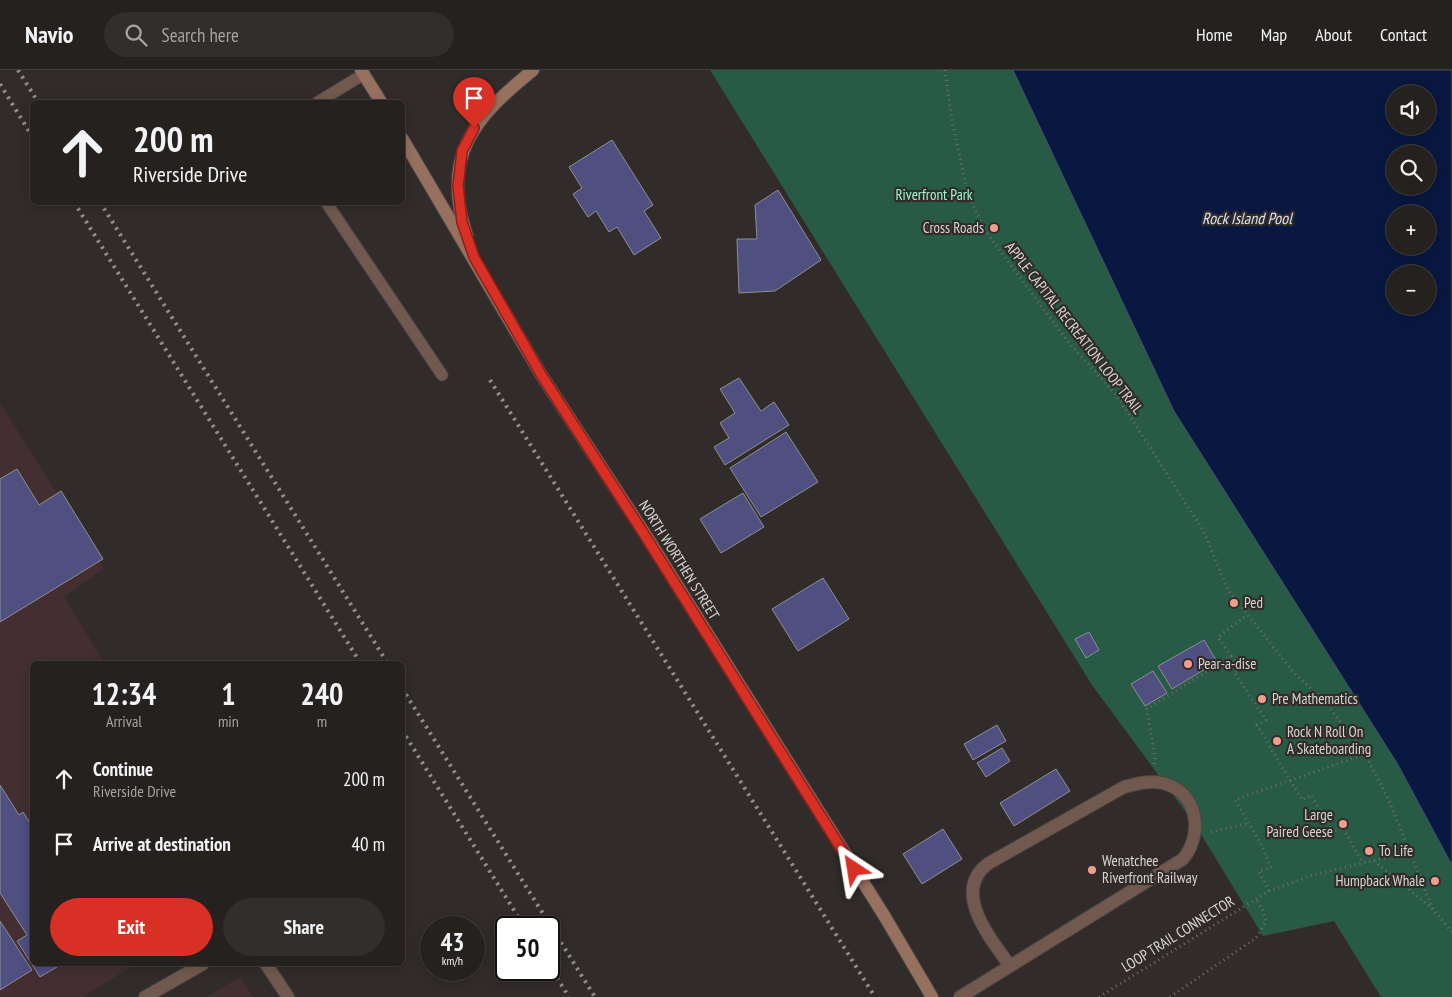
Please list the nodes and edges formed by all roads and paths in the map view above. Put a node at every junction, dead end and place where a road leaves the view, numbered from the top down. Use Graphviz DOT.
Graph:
graph roads {
  1 [pos="533,70"];
  2 [pos="945,70"];
  3 [pos="362,72"];
  4 [pos="321,100"];
  5 [pos="380,100"];
  6 [pos="405,143"];
  7 [pos="328,205"];
  8 [pos="474,257"];
  9 [pos="442,375"];
  10 [pos="1247,615"];
  11 [pos="1231,656"];
  12 [pos="1365,754"];
  13 [pos="1291,780"];
  14 [pos="1150,782"];
  15 [pos="1250,823"];
  16 [pos="1195,837"];
  17 [pos="1409,852"];
  18 [pos="1374,860"];
  19 [pos="1363,863"];
  20 [pos="1269,891"];
  21 [pos="1256,898"];
  22 [pos="1433,910"];
  23 [pos="1452,932"];
  24 [pos="199,966"];
  25 [pos="267,966"];
  26 [pos="1010,966"];
  27 [pos="145,997"];
  28 [pos="288,997"];
  29 [pos="932,997"];
  30 [pos="960,997"];
  31 [pos="1099,997"];
  32 [pos="1170,997"];
  1 -- 8 [label="main road"];
  2 -- 10 [label="path, APPLE CAPITAL RECREATION LOOP TRAIL"];
  3 -- 4 [label="lane"];
  3 -- 5 [label="main road"];
  6 -- 8 [label="main road, NORTH WORTHEN STREET"];
  7 -- 9 [label="lane"];
  8 -- 29 [label="main road, NORTH WORTHEN STREET"];
  10 -- 11 [label="path"];
  10 -- 12 [label="path, APPLE CAPITAL RECREATION LOOP TRAIL"];
  11 -- 13 [label="path"];
  11 -- 14 [label="path"];
  12 -- 13 [label="path"];
  12 -- 17 [label="path, APPLE CAPITAL RECREATION LOOP TRAIL"];
  13 -- 15 [label="path"];
  13 -- 19 [label="path"];
  14 -- 16 [label="street"];
  14 -- 26 [label="street"];
  15 -- 16 [label="path"];
  15 -- 20 [label="path"];
  16 -- 26 [label="street"];
  17 -- 18 [label="path, LOOP TRAIL CONNECTOR"];
  17 -- 22 [label="path, APPLE CAPITAL RECREATION LOOP TRAIL"];
  18 -- 19 [label="path, LOOP TRAIL CONNECTOR"];
  18 -- 22 [label="path"];
  19 -- 20 [label="path, LOOP TRAIL CONNECTOR"];
  20 -- 21 [label="path, LOOP TRAIL CONNECTOR"];
  21 -- 31 [label="path, LOOP TRAIL CONNECTOR"];
  21 -- 32 [label="path"];
  22 -- 23 [label="path, APPLE CAPITAL RECREATION LOOP TRAIL"];
  24 -- 27 [label="street"];
  25 -- 28 [label="street"];
  26 -- 30 [label="street"];
}
